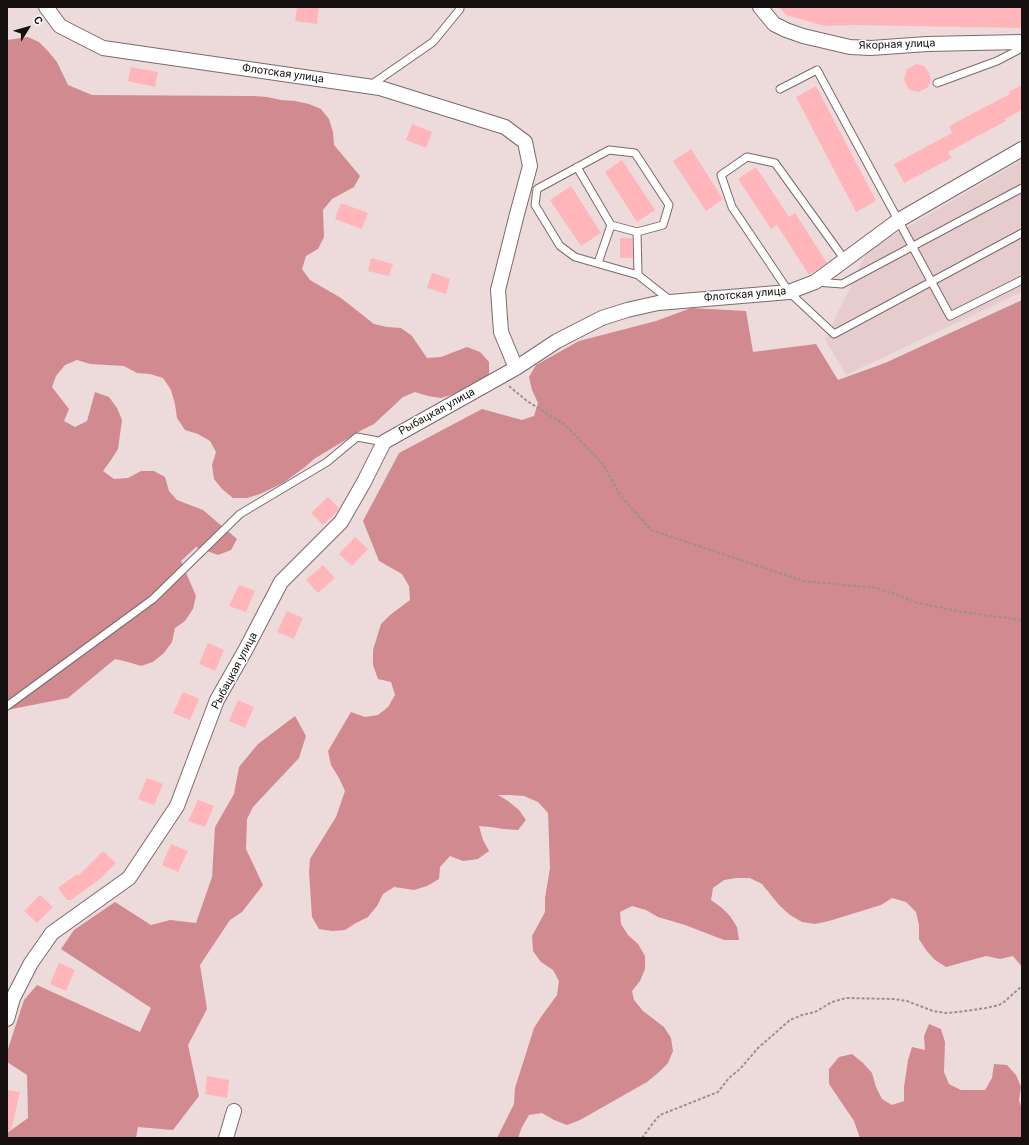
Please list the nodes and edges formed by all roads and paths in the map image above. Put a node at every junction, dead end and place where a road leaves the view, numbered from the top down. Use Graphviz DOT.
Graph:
graph roads {
  1 [pos="46,7"];
  2 [pos="460,7"];
  3 [pos="760,7"];
  4 [pos="1022,42"];
  5 [pos="1022,48"];
  6 [pos="937,83"];
  7 [pos="369,87"];
  8 [pos="780,89"];
  9 [pos="1022,149"];
  10 [pos="577,167"];
  11 [pos="1022,188"];
  12 [pos="899,220"];
  13 [pos="611,225"];
  14 [pos="637,232"];
  15 [pos="1022,233"];
  16 [pos="913,246"];
  17 [pos="845,260"];
  18 [pos="598,263"];
  19 [pos="638,275"];
  20 [pos="1022,280"];
  21 [pos="932,281"];
  22 [pos="815,282"];
  23 [pos="789,292"];
  24 [pos="671,301"];
  25 [pos="516,368"];
  26 [pos="499,377"];
  27 [pos="384,442"];
  28 [pos="1022,620"];
  29 [pos="7,706"];
  30 [pos="1022,986"];
  31 [pos="7,1019"];
  32 [pos="234,1111"];
  33 [pos="226,1138"];
  34 [pos="642,1138"];
  1 -- 7 [label="street, Флотская улица"];
  2 -- 7 [label="lane"];
  3 -- 4 [label="street, Якорная улица"];
  5 -- 6 [label="lane"];
  7 -- 25 [label="street, Флотская улица"];
  8 -- 12 [label="lane"];
  9 -- 12 [label="street, Флотская улица"];
  10 -- 13 [label="lane"];
  10 -- 14 [label="lane"];
  10 -- 18 [label="lane"];
  11 -- 16 [label="lane"];
  12 -- 16 [label="lane"];
  12 -- 17 [label="street, Флотская улица"];
  13 -- 14 [label="lane"];
  13 -- 18 [label="lane"];
  14 -- 19 [label="lane"];
  15 -- 21 [label="lane"];
  16 -- 21 [label="lane"];
  16 -- 22 [label="lane"];
  17 -- 22 [label="street, Флотская улица"];
  17 -- 23 [label="lane"];
  18 -- 19 [label="lane"];
  19 -- 24 [label="lane"];
  20 -- 21 [label="lane"];
  21 -- 23 [label="lane"];
  22 -- 23 [label="street, Флотская улица"];
  23 -- 24 [label="street, Флотская улица"];
  24 -- 25 [label="street, Флотская улица"];
  25 -- 26 [label="street, Рыбацкая улица"];
  26 -- 27 [label="street, Рыбацкая улица"];
  26 -- 28 [label="path"];
  27 -- 29 [label="lane"];
  27 -- 31 [label="street, Рыбацкая улица"];
  30 -- 34 [label="path"];
  32 -- 33 [label="street"];
}
